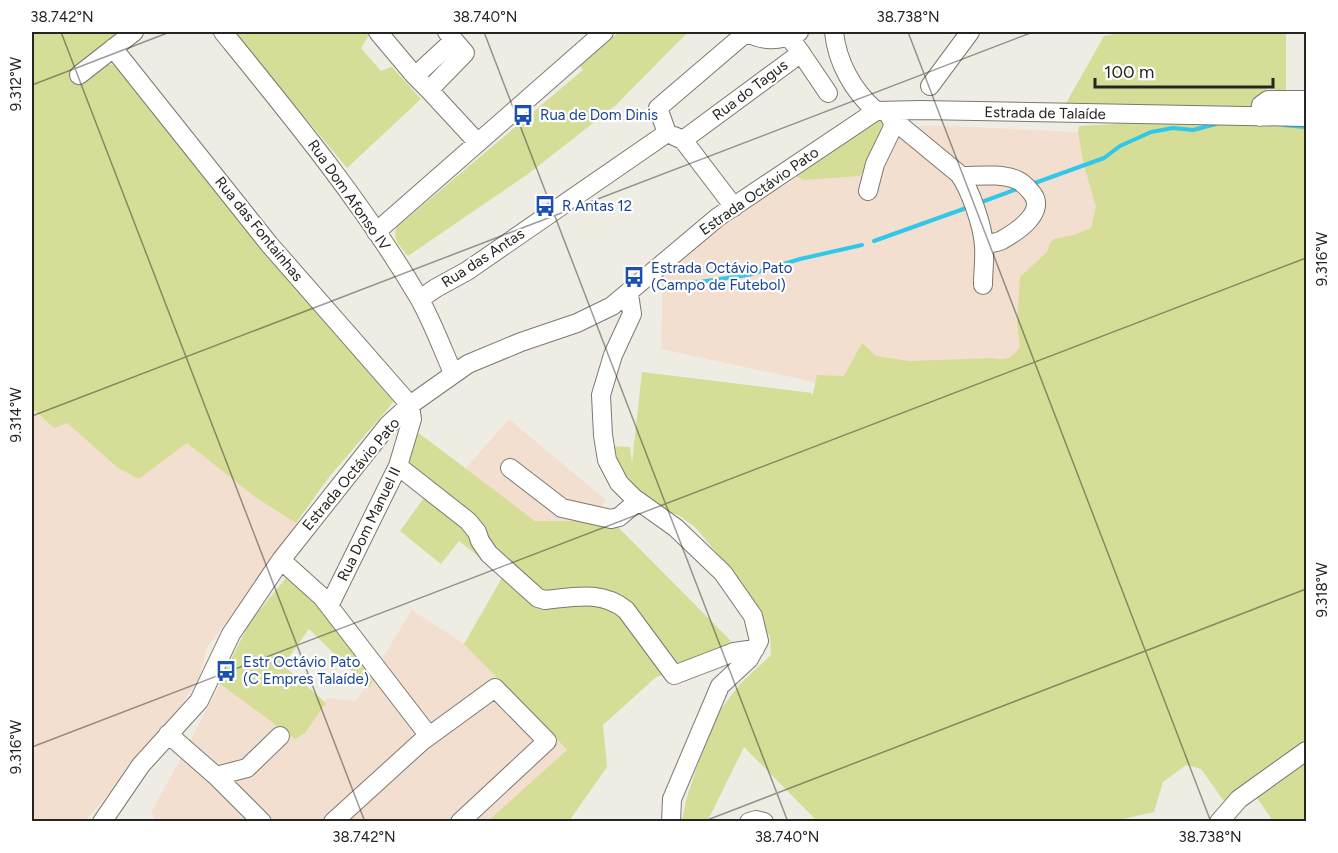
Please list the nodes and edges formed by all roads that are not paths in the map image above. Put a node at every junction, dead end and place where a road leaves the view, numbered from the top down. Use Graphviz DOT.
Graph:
graph roads {
  1 [pos="134,32"];
  2 [pos="223,32"];
  3 [pos="378,32"];
  4 [pos="604,32"];
  5 [pos="746,32"];
  6 [pos="834,32"];
  7 [pos="970,32"];
  8 [pos="795,34"];
  9 [pos="450,36"];
  10 [pos="113,48"];
  11 [pos="801,53"];
  12 [pos="79,75"];
  13 [pos="415,76"];
  14 [pos="930,86"];
  15 [pos="429,90"];
  16 [pos="828,93"];
  17 [pos="1306,100"];
  18 [pos="885,114"];
  19 [pos="1260,117"];
  20 [pos="1306,117"];
  21 [pos="675,136"];
  22 [pos="478,143"];
  23 [pos="961,176"];
  24 [pos="868,191"];
  25 [pos="734,207"];
  26 [pos="376,232"];
  27 [pos="984,244"];
  28 [pos="983,285"];
  29 [pos="629,294"];
  30 [pos="420,299"];
  31 [pos="453,373"];
  32 [pos="410,405"];
  33 [pos="398,466"];
  34 [pos="510,468"];
  35 [pos="638,501"];
  36 [pos="281,560"];
  37 [pos="329,606"];
  38 [pos="755,649"];
  39 [pos="168,734"];
  40 [pos="280,736"];
  41 [pos="429,736"];
  42 [pos="1306,751"];
  43 [pos="216,776"];
  44 [pos="102,822"];
  45 [pos="262,822"];
  46 [pos="333,822"];
  47 [pos="460,822"];
  48 [pos="671,822"];
  49 [pos="749,822"];
  50 [pos="764,822"];
  51 [pos="1219,822"];
  1 -- 10 [label="street"];
  2 -- 26 [label="street, Rua Dom Afonso IV"];
  3 -- 13 [label="street"];
  4 -- 22 [label="street"];
  5 -- 8 [label="street"];
  5 -- 21 [label="street"];
  6 -- 18 [label="street"];
  7 -- 14 [label="street"];
  8 -- 11 [label="street, Rua do Tagus"];
  9 -- 13 [label="street"];
  9 -- 15 [label="street"];
  10 -- 12 [label="street"];
  10 -- 32 [label="street, Rua das Fontainhas"];
  11 -- 16 [label="street"];
  11 -- 21 [label="street, Rua do Tagus"];
  13 -- 15 [label="street"];
  15 -- 22 [label="street"];
  17 -- 19 [label="street"];
  18 -- 19 [label="street, Estrada de Talaíde"];
  18 -- 23 [label="street"];
  18 -- 24 [label="street"];
  18 -- 25 [label="street, Estrada Octávio Pato"];
  19 -- 20 [label="street, Estrada de Talaíde"];
  21 -- 25 [label="street"];
  21 -- 30 [label="street, Rua das Antas"];
  22 -- 26 [label="street"];
  23 -- 27 [label="street"];
  23 -- 27 [label="street"];
  25 -- 29 [label="street, Estrada Octávio Pato"];
  26 -- 30 [label="street, Rua Dom Afonso IV"];
  27 -- 28 [label="street"];
  29 -- 31 [label="street, Estrada Octávio Pato"];
  29 -- 35 [label="street"];
  30 -- 31 [label="street, Rua Dom Afonso IV"];
  31 -- 32 [label="street, Estrada Octávio Pato"];
  32 -- 33 [label="street, Rua Dom Manuel II"];
  32 -- 36 [label="street, Estrada Octávio Pato"];
  33 -- 37 [label="street, Rua Dom Manuel II"];
  33 -- 38 [label="street"];
  34 -- 35 [label="street"];
  35 -- 38 [label="street"];
  36 -- 37 [label="street"];
  36 -- 39 [label="street, Estrada Octávio Pato"];
  37 -- 41 [label="street"];
  38 -- 48 [label="street"];
  39 -- 43 [label="street"];
  39 -- 44 [label="street, Estrada Octávio Pato"];
  40 -- 43 [label="street"];
  41 -- 46 [label="street"];
  41 -- 47 [label="street"];
  42 -- 51 [label="street"];
  43 -- 45 [label="street"];
  49 -- 50 [label="street"];
}
